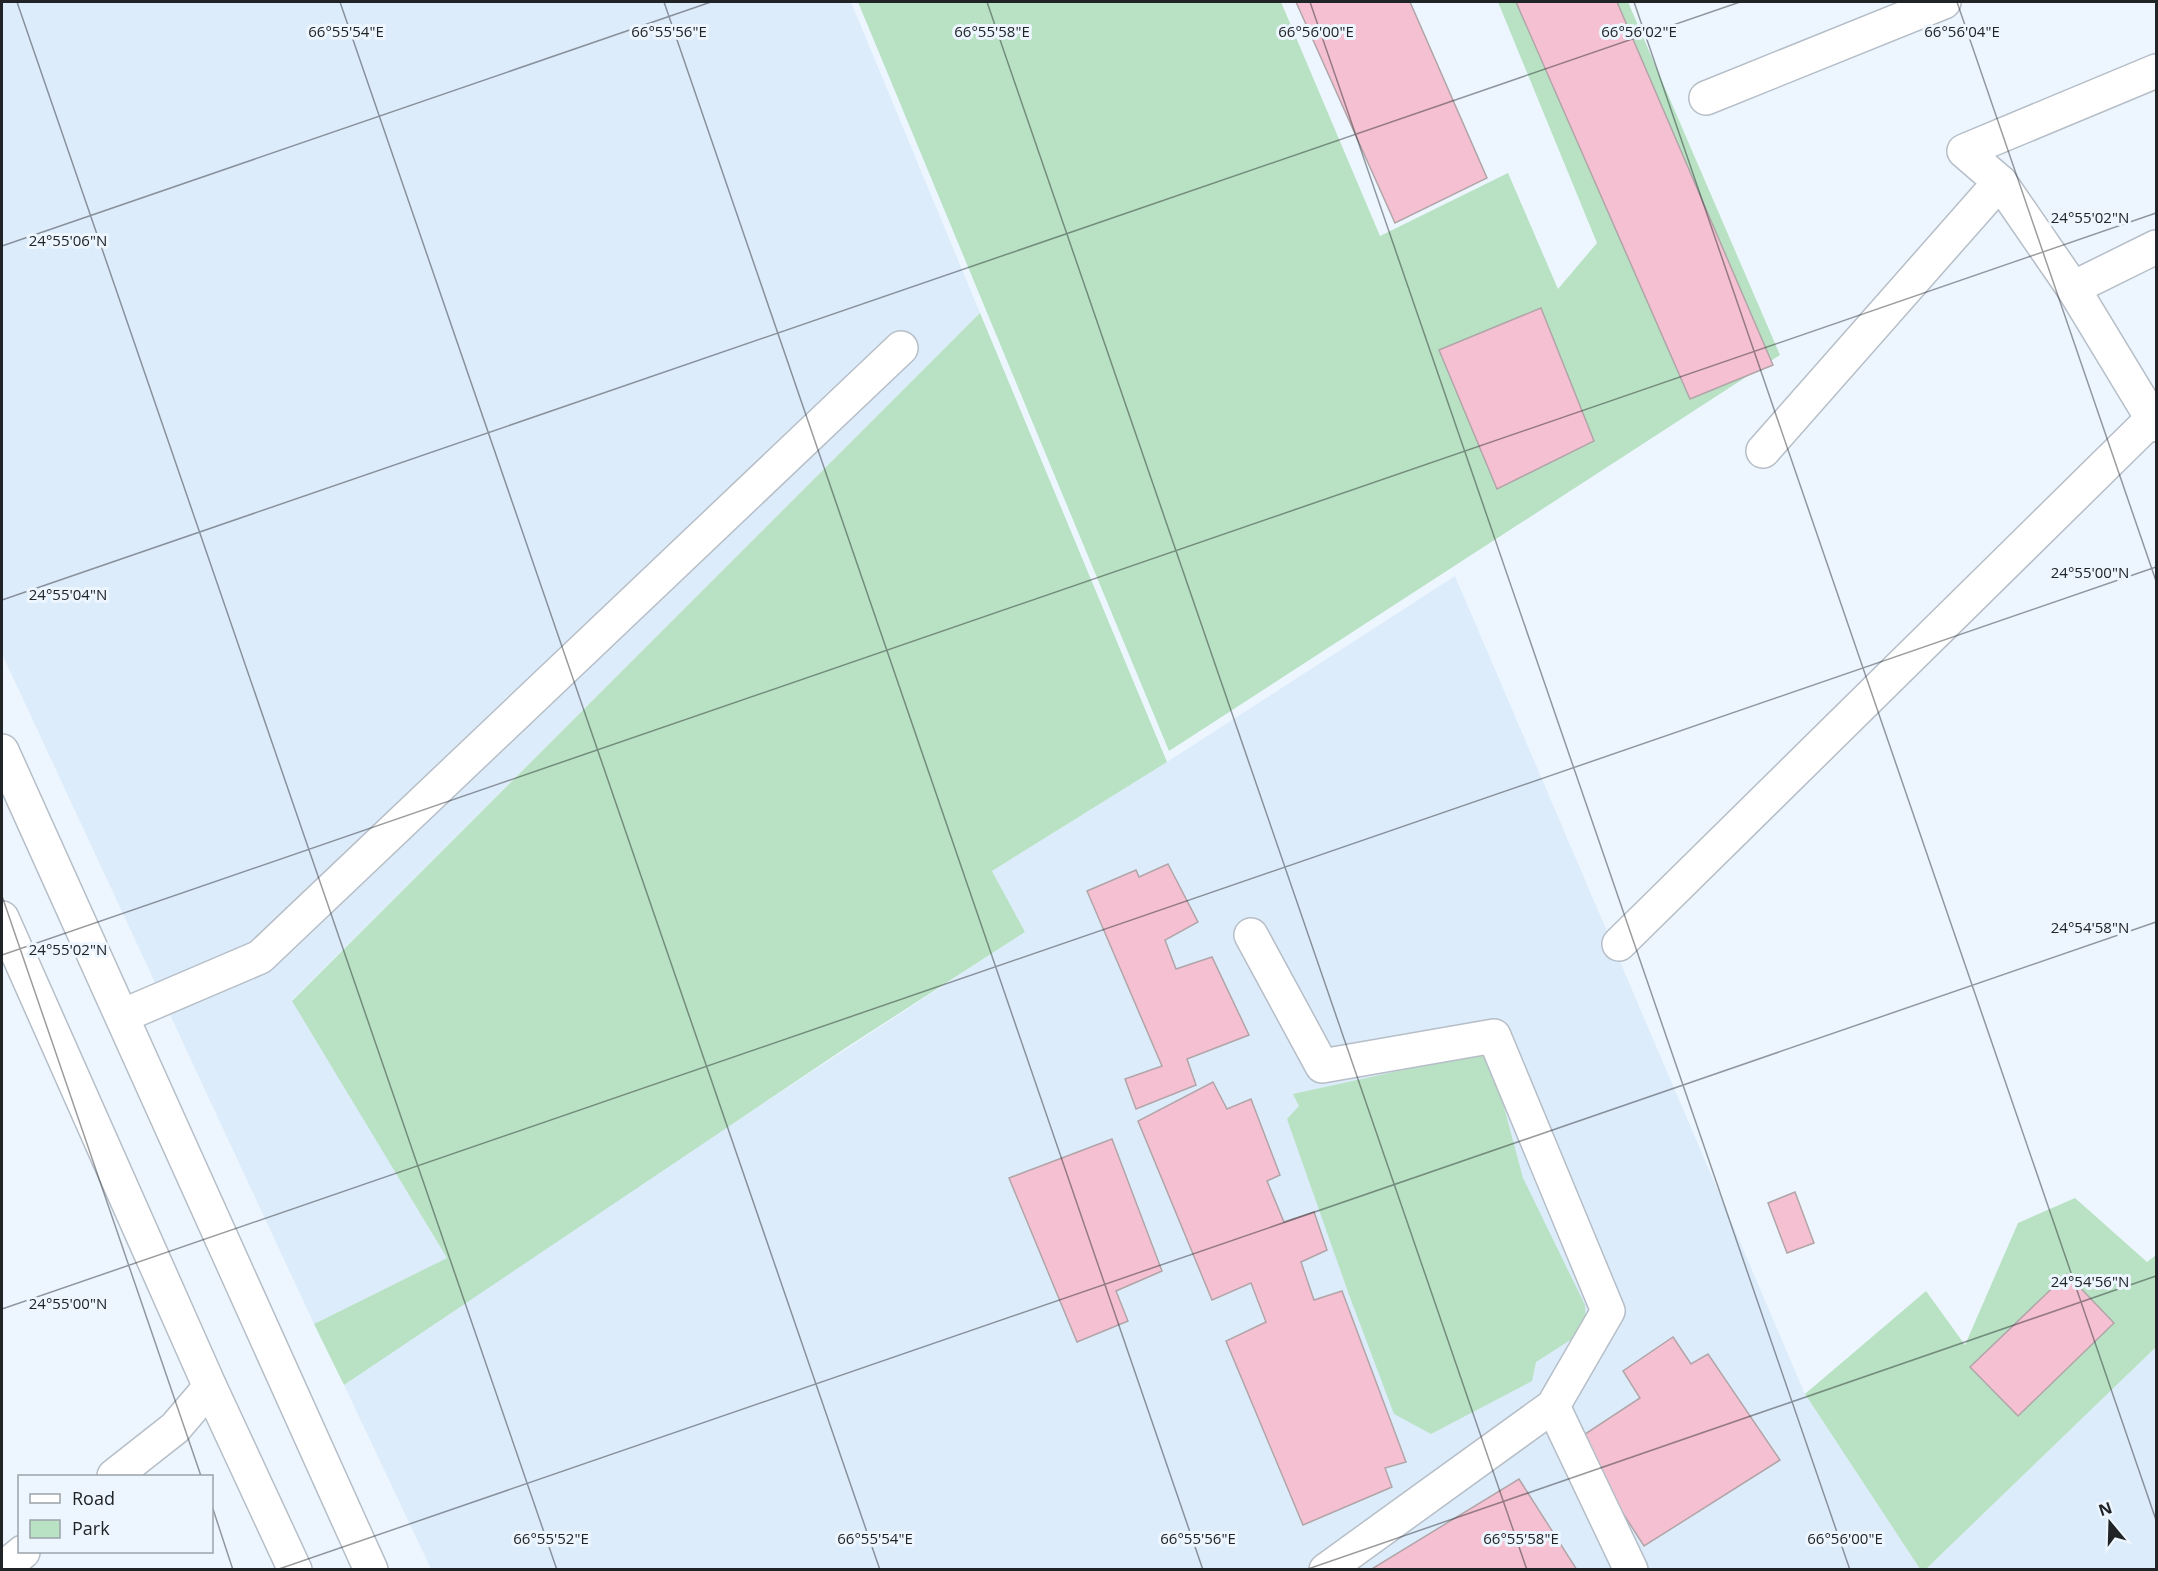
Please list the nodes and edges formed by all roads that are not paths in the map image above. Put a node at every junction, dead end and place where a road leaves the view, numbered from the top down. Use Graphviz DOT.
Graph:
graph roads {
  1 [pos="1944,2"];
  2 [pos="2157,71"];
  3 [pos="1706,98"];
  4 [pos="2000,182"];
  5 [pos="2157,247"];
  6 [pos="2073,288"];
  7 [pos="901,348"];
  8 [pos="2155,420"];
  9 [pos="1763,451"];
  10 [pos="2,751"];
  11 [pos="2,918"];
  12 [pos="1251,934"];
  13 [pos="1619,944"];
  14 [pos="122,1016"];
  15 [pos="210,1387"];
  16 [pos="1553,1406"];
  17 [pos="115,1475"];
  18 [pos="21,1553"];
  19 [pos="2,1569"];
  20 [pos="295,1569"];
  21 [pos="371,1569"];
  22 [pos="1326,1569"];
  23 [pos="1631,1569"];
  1 -- 3 [label="street"];
  2 -- 4 [label="street"];
  4 -- 6 [label="street"];
  4 -- 9 [label="street"];
  5 -- 6 [label="street"];
  6 -- 8 [label="street"];
  7 -- 14 [label="street"];
  8 -- 13 [label="street"];
  10 -- 14 [label="street"];
  11 -- 15 [label="street"];
  12 -- 16 [label="street"];
  14 -- 21 [label="street"];
  15 -- 17 [label="street"];
  15 -- 20 [label="street"];
  16 -- 22 [label="street"];
  16 -- 23 [label="street"];
  18 -- 19 [label="street"];
}
